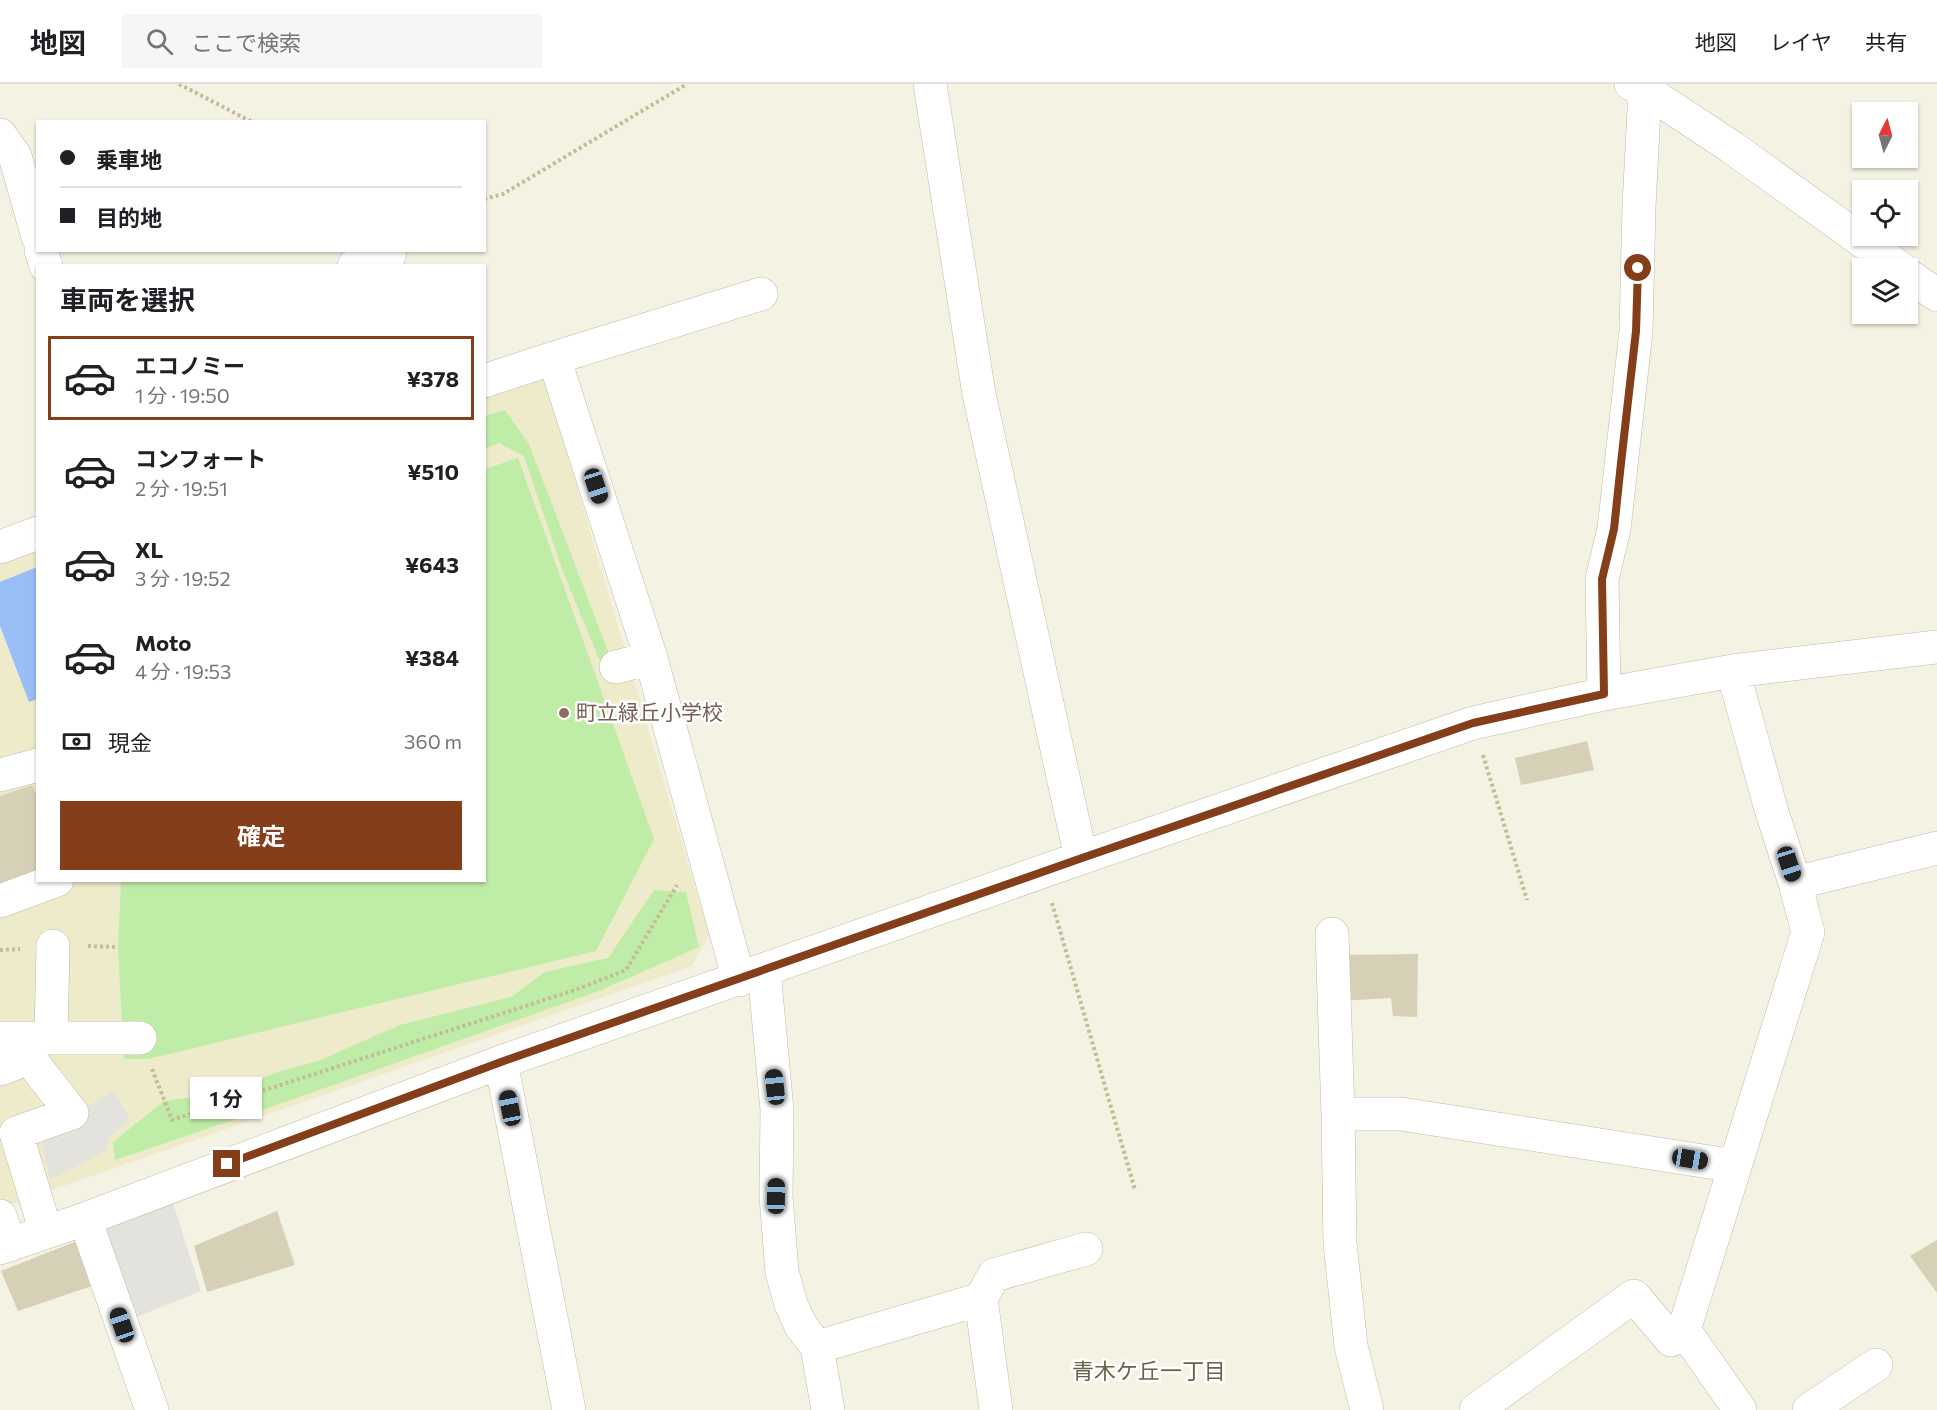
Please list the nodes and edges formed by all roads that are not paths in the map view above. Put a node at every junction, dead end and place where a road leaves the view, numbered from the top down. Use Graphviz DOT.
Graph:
graph roads {
  1 [pos="930,84"];
  2 [pos="1635,86"];
  3 [pos="0,135"];
  4 [pos="36,230"];
  5 [pos="390,252"];
  6 [pos="1886,258"];
  7 [pos="361,264"];
  8 [pos="1918,282"];
  9 [pos="762,294"];
  10 [pos="1937,296"];
  11 [pos="554,358"];
  12 [pos="486,380"];
  13 [pos="36,534"];
  14 [pos="0,547"];
  15 [pos="1937,647"];
  16 [pos="651,658"];
  17 [pos="616,667"];
  18 [pos="1733,671"];
  19 [pos="1604,694"];
  20 [pos="36,766"];
  21 [pos="0,775"];
  22 [pos="1937,848"];
  23 [pos="1082,858"];
  24 [pos="52,882"];
  25 [pos="1795,883"];
  26 [pos="0,901"];
  27 [pos="1332,934"];
  28 [pos="53,946"];
  29 [pos="751,976"];
  30 [pos="51,1037"];
  31 [pos="0,1038"];
  32 [pos="140,1038"];
  33 [pos="501,1062"];
  34 [pos="0,1069"];
  35 [pos="0,1112"];
  36 [pos="1338,1114"];
  37 [pos="19,1144"];
  38 [pos="1735,1166"];
  39 [pos="85,1219"];
  40 [pos="46,1232"];
  41 [pos="3,1236"];
  42 [pos="1086,1249"];
  43 [pos="981,1299"];
  44 [pos="1684,1330"];
  45 [pos="817,1347"];
  46 [pos="1876,1365"];
  47 [pos="1736,1408"];
  48 [pos="152,1410"];
  49 [pos="569,1410"];
  50 [pos="828,1410"];
  51 [pos="996,1410"];
  52 [pos="1367,1410"];
  53 [pos="1476,1410"];
  54 [pos="1809,1410"];
  1 -- 23 [label="street"];
  2 -- 6 [label="street"];
  2 -- 19 [label="street"];
  3 -- 4 [label="street"];
  5 -- 7 [label="street"];
  8 -- 10 [label="street"];
  9 -- 11 [label="street"];
  11 -- 12 [label="street"];
  11 -- 16 [label="street"];
  13 -- 14 [label="street"];
  15 -- 18 [label="street"];
  16 -- 17 [label="street"];
  16 -- 29 [label="street"];
  18 -- 19 [label="street"];
  18 -- 25 [label="street"];
  19 -- 23 [label="street"];
  20 -- 21 [label="street"];
  22 -- 25 [label="street"];
  23 -- 29 [label="street"];
  24 -- 26 [label="street"];
  25 -- 38 [label="street"];
  27 -- 36 [label="street"];
  28 -- 30 [label="street"];
  29 -- 33 [label="street"];
  29 -- 45 [label="street"];
  30 -- 31 [label="street"];
  30 -- 32 [label="street"];
  33 -- 39 [label="street"];
  33 -- 49 [label="street"];
  34 -- 37 [label="street"];
  35 -- 37 [label="street"];
  36 -- 38 [label="street"];
  36 -- 52 [label="street"];
  37 -- 40 [label="street"];
  38 -- 44 [label="street"];
  39 -- 40 [label="street"];
  39 -- 48 [label="street"];
  40 -- 41 [label="street"];
  42 -- 43 [label="street"];
  43 -- 45 [label="street"];
  43 -- 51 [label="street"];
  44 -- 47 [label="street"];
  44 -- 53 [label="street"];
  45 -- 50 [label="street"];
  46 -- 54 [label="street"];
}
